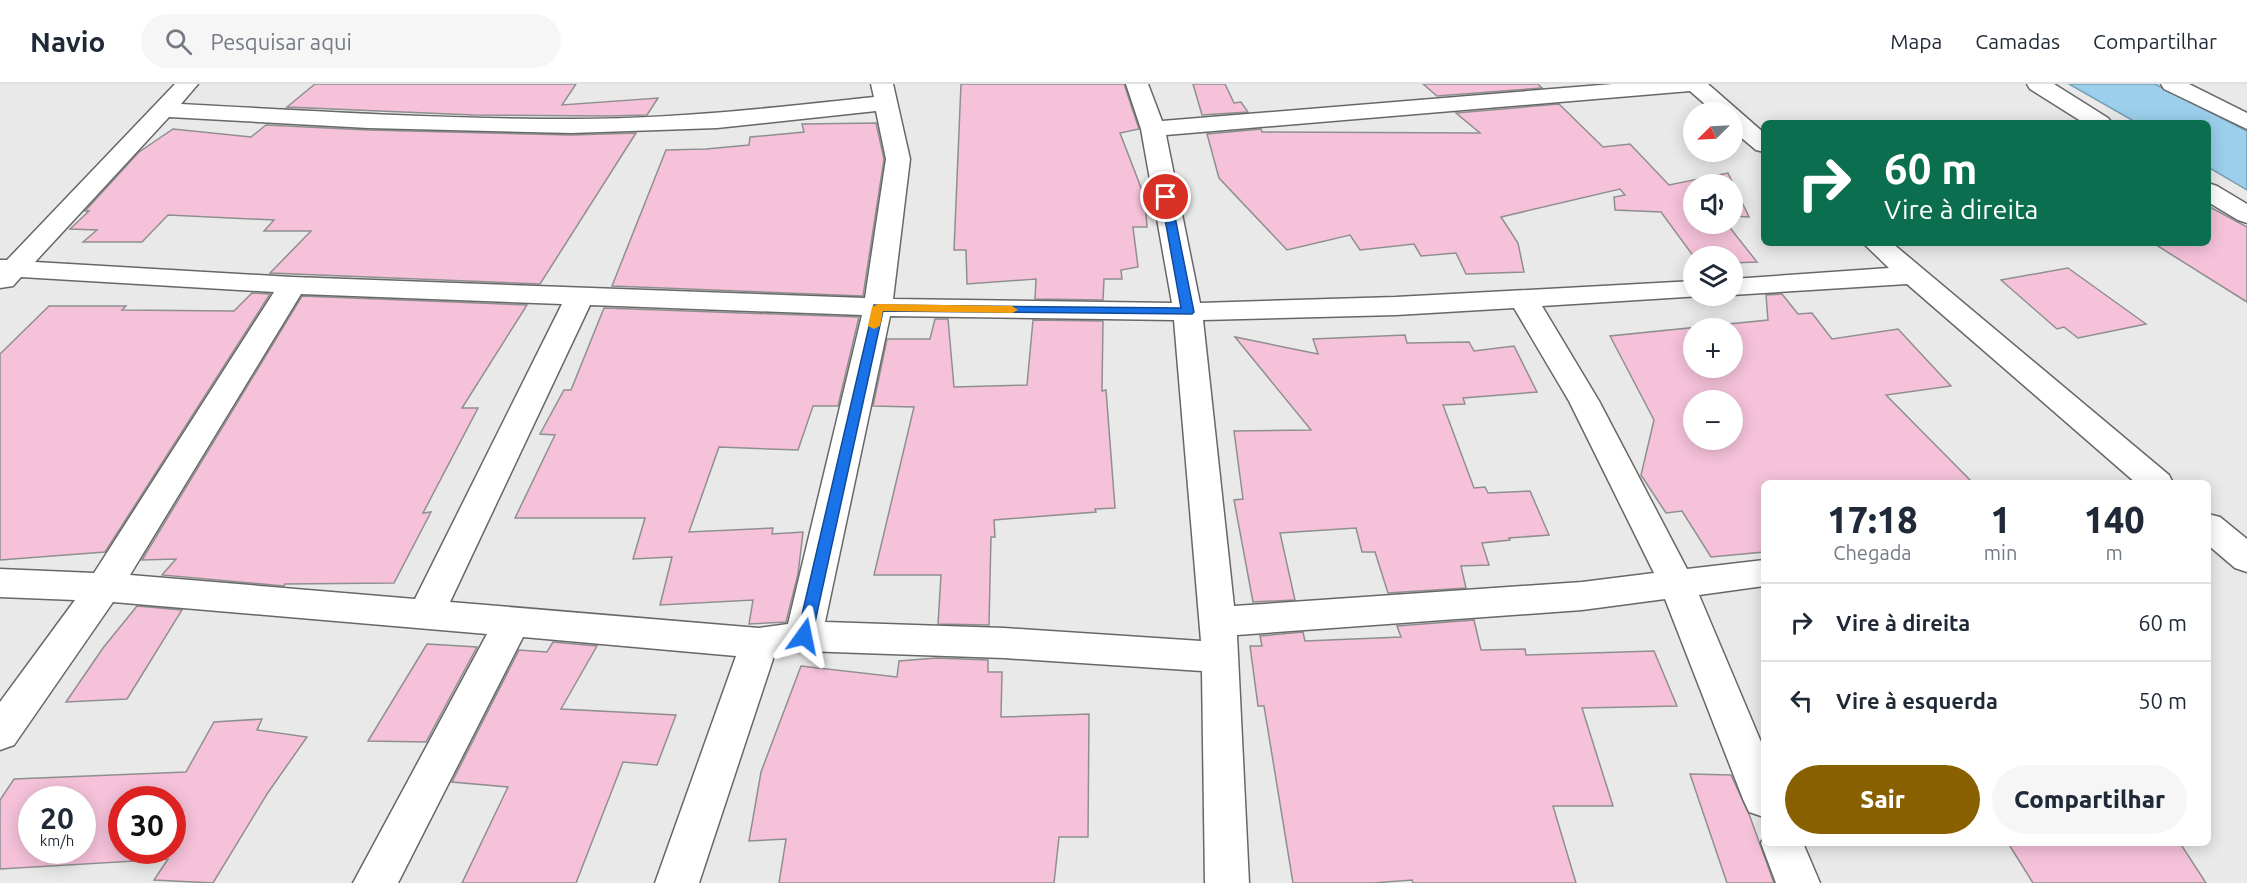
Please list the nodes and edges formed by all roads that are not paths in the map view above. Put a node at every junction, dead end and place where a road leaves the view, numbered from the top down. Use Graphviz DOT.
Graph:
graph roads {
  1 [pos="187,84"];
  2 [pos="1137,84"];
  3 [pos="1694,84"];
  4 [pos="2038,84"];
  5 [pos="2172,84"];
  6 [pos="884,93"];
  7 [pos="1715,102"];
  8 [pos="163,110"];
  9 [pos="2095,120"];
  10 [pos="2247,122"];
  11 [pos="1743,127"];
  12 [pos="1153,129"];
  13 [pos="1761,142"];
  14 [pos="2211,193"];
  15 [pos="2247,215"];
  16 [pos="1879,246"];
  17 [pos="5,274"];
  18 [pos="1913,275"];
  19 [pos="292,285"];
  20 [pos="1743,285"];
  21 [pos="1683,290"];
  22 [pos="580,296"];
  23 [pos="1524,300"];
  24 [pos="878,307"];
  25 [pos="1188,312"];
  26 [pos="2153,480"];
  27 [pos="2211,529"];
  28 [pos="2247,559"];
  29 [pos="1761,573"];
  30 [pos="0,583"];
  31 [pos="1677,584"];
  32 [pos="104,587"];
  33 [pos="426,615"];
  34 [pos="512,622"];
  35 [pos="804,636"];
  36 [pos="1219,640"];
  37 [pos="759,643"];
  38 [pos="0,733"];
  39 [pos="1761,791"];
  40 [pos="1783,846"];
  41 [pos="375,883"];
  42 [pos="677,883"];
  43 [pos="1227,883"];
  44 [pos="1798,883"];
  1 -- 8 [label="street"];
  2 -- 12 [label="street"];
  3 -- 7 [label="street"];
  3 -- 12 [label="street"];
  4 -- 9 [label="street"];
  5 -- 10 [label="street"];
  6 -- 8 [label="street"];
  6 -- 24 [label="street"];
  8 -- 17 [label="street"];
  11 -- 13 [label="street"];
  12 -- 25 [label="street"];
  14 -- 15 [label="street"];
  16 -- 18 [label="street"];
  17 -- 19 [label="street"];
  18 -- 20 [label="street"];
  18 -- 26 [label="street"];
  19 -- 22 [label="street"];
  19 -- 32 [label="street"];
  21 -- 23 [label="street"];
  22 -- 24 [label="street"];
  22 -- 33 [label="street"];
  23 -- 25 [label="street"];
  23 -- 31 [label="street"];
  24 -- 25 [label="street"];
  24 -- 35 [label="street"];
  25 -- 36 [label="street"];
  27 -- 28 [label="street"];
  29 -- 31 [label="street"];
  30 -- 32 [label="street"];
  31 -- 36 [label="street"];
  31 -- 39 [label="street"];
  32 -- 33 [label="street"];
  32 -- 38 [label="street"];
  33 -- 34 [label="street"];
  34 -- 37 [label="street"];
  34 -- 41 [label="street"];
  35 -- 36 [label="street"];
  35 -- 37 [label="street"];
  36 -- 43 [label="street"];
  37 -- 42 [label="street"];
  40 -- 44 [label="street"];
}
